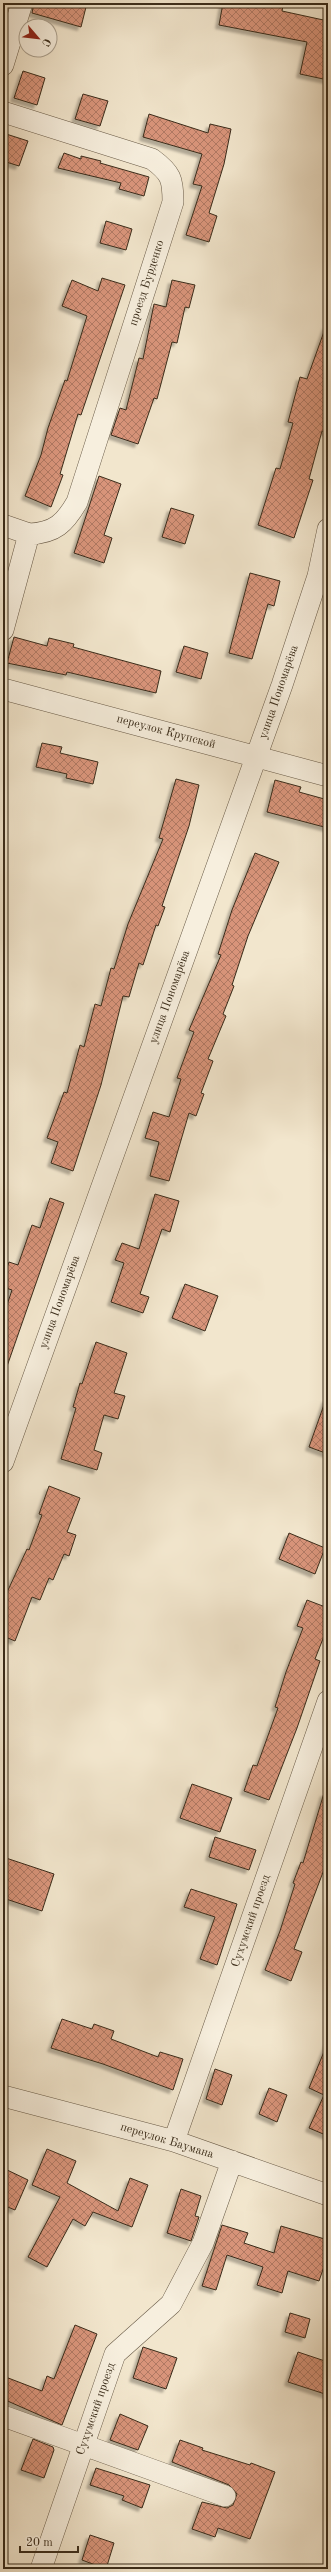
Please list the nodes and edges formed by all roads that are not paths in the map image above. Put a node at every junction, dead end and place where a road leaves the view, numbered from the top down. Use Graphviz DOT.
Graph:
graph roads {
  1 [pos="22,3"];
  2 [pos="3,65"];
  3 [pos="3,112"];
  4 [pos="3,524"];
  5 [pos="328,529"];
  6 [pos="29,534"];
  7 [pos="3,630"];
  8 [pos="3,690"];
  9 [pos="256,756"];
  10 [pos="328,776"];
  11 [pos="3,1462"];
  12 [pos="328,1701"];
  13 [pos="3,2096"];
  14 [pos="174,2142"];
  15 [pos="232,2161"];
  16 [pos="328,2195"];
  17 [pos="3,2416"];
  18 [pos="83,2446"];
  19 [pos="224,2496"];
  20 [pos="41,2569"];
  1 -- 2 [label="street"];
  3 -- 6 [label="street, проезд Бурденко"];
  4 -- 6 [label="street"];
  5 -- 9 [label="street, улица Пономарёва"];
  6 -- 7 [label="street"];
  8 -- 9 [label="street, переулок Крупской"];
  9 -- 10 [label="street, переулок Крупской"];
  9 -- 11 [label="street, улица Пономарёва"];
  12 -- 14 [label="street, Сухумский проезд"];
  13 -- 14 [label="street, переулок Баумана"];
  14 -- 15 [label="street, переулок Баумана"];
  15 -- 16 [label="street, переулок Баумана"];
  15 -- 18 [label="street, Сухумский проезд"];
  17 -- 18 [label="street"];
  18 -- 19 [label="street"];
  18 -- 20 [label="street, Сухумский проезд"];
}
